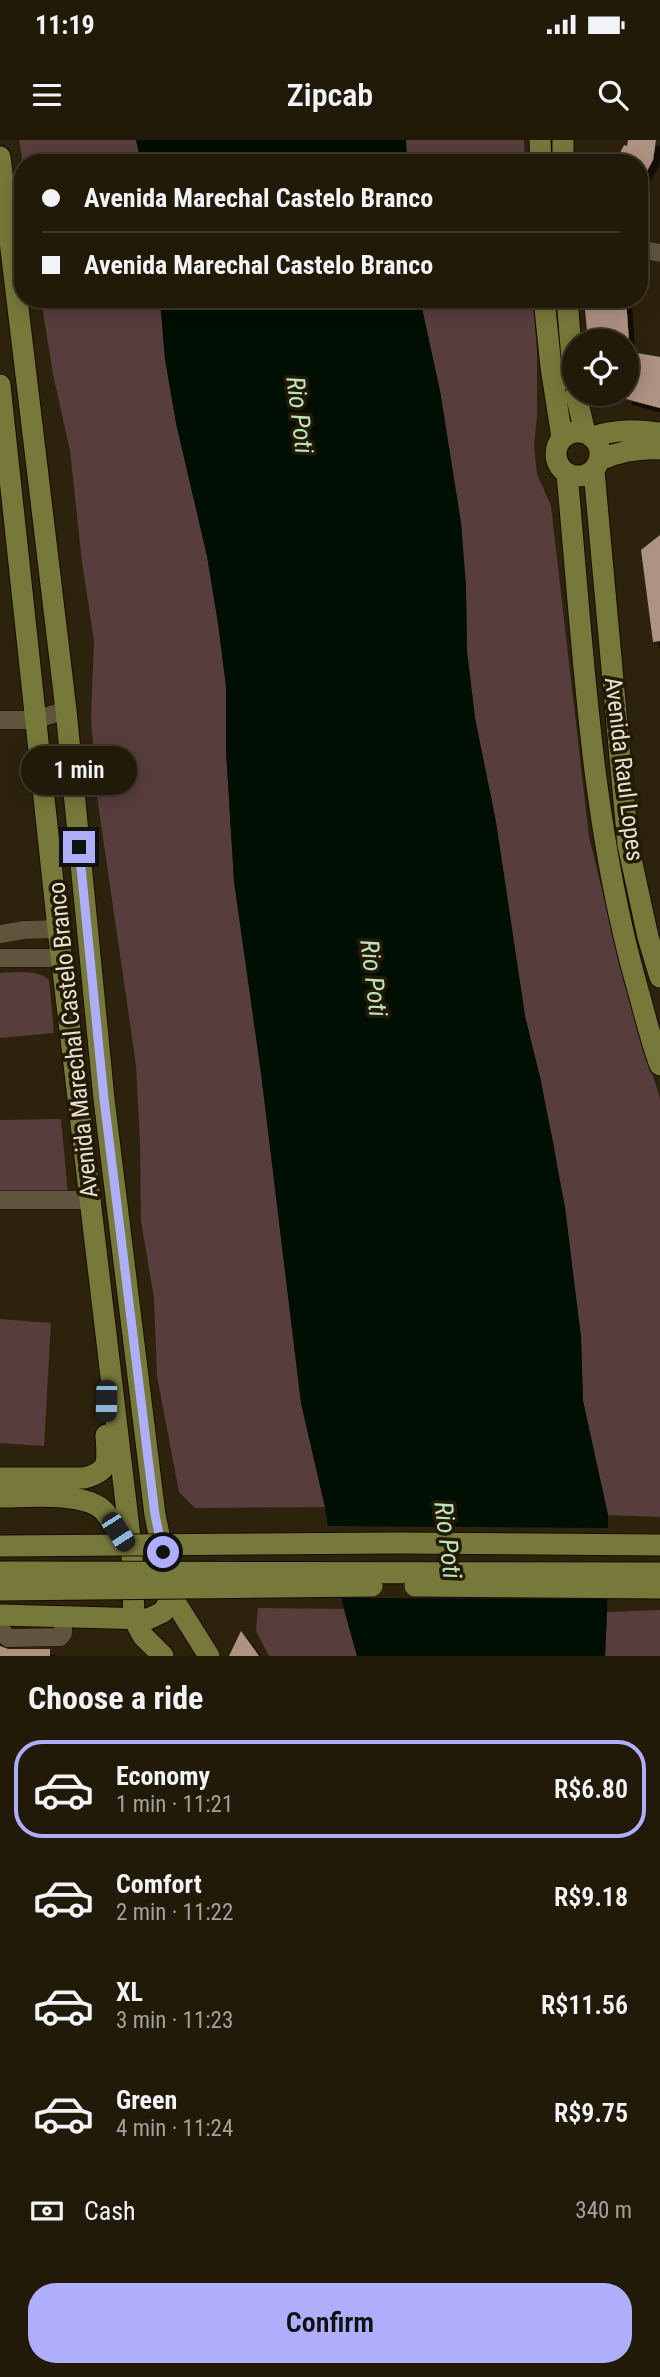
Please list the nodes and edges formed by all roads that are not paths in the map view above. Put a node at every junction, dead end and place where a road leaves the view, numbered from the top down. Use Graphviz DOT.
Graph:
graph roads {
  1 [pos="0,157"];
  2 [pos="14,276"];
  3 [pos="18,308"];
  4 [pos="545,308"];
  5 [pos="568,308"];
  6 [pos="570,329"];
  7 [pos="0,386"];
  8 [pos="27,387"];
  9 [pos="580,406"];
  10 [pos="660,433"];
  11 [pos="589,435"];
  12 [pos="562,438"];
  13 [pos="4,446"];
  14 [pos="660,449"];
  15 [pos="597,465"];
  16 [pos="567,474"];
  17 [pos="66,710"];
  18 [pos="0,720"];
  19 [pos="35,720"];
  20 [pos="58,929"];
  21 [pos="0,934"];
  22 [pos="0,958"];
  23 [pos="61,958"];
  24 [pos="660,976"];
  25 [pos="660,1065"];
  26 [pos="101,1072"];
  27 [pos="75,1075"];
  28 [pos="104,1099"];
  29 [pos="79,1103"];
  30 [pos="0,1200"];
  31 [pos="92,1200"];
  32 [pos="109,1367"];
  33 [pos="0,1478"];
  34 [pos="45,1488"];
  35 [pos="0,1497"];
  36 [pos="660,1545"];
  37 [pos="0,1546"];
  38 [pos="132,1554"];
  39 [pos="0,1572"];
  40 [pos="660,1573"];
  41 [pos="660,1588"];
  42 [pos="0,1590"];
  43 [pos="172,1597"];
  44 [pos="0,1615"];
  45 [pos="134,1619"];
  46 [pos="163,1656"];
  47 [pos="209,1656"];
  1 -- 2 [label="main road, Avenida Marechal Castelo Branco"];
  3 -- 8 [label="main road, Avenida Marechal Castelo Branco"];
  4 -- 12 [label="main road"];
  5 -- 6 [label="main road"];
  7 -- 8 [label="main road"];
  7 -- 13 [label="main road, Avenida Marechal Castelo Branco"];
  8 -- 17 [label="main road, Avenida Marechal Castelo Branco"];
  9 -- 11 [label="main road"];
  10 -- 11 [label="main road"];
  11 -- 12 [label="main road"];
  11 -- 15 [label="main road"];
  12 -- 16 [label="main road"];
  13 -- 19 [label="main road, Avenida Marechal Castelo Branco"];
  14 -- 15 [label="main road"];
  15 -- 16 [label="main road"];
  15 -- 24 [label="main road, Avenida Raul Lopes"];
  16 -- 25 [label="main road, Avenida Raul Lopes"];
  17 -- 19 [label="street"];
  17 -- 26 [label="main road, Avenida Marechal Castelo Branco"];
  18 -- 19 [label="street"];
  19 -- 20 [label="main road, Avenida Marechal Castelo Branco"];
  20 -- 21 [label="street"];
  20 -- 23 [label="main road, Avenida Marechal Castelo Branco"];
  22 -- 23 [label="street"];
  23 -- 27 [label="main road, Avenida Marechal Castelo Branco"];
  26 -- 27 [label="main road"];
  26 -- 28 [label="main road, Avenida Marechal Castelo Branco"];
  27 -- 29 [label="main road, Avenida Marechal Castelo Branco"];
  28 -- 29 [label="main road"];
  28 -- 43 [label="main road, Avenida Marechal Castelo Branco"];
  29 -- 31 [label="main road, Avenida Marechal Castelo Branco"];
  30 -- 31 [label="street"];
  31 -- 32 [label="main road, Avenida Marechal Castelo Branco"];
  32 -- 34 [label="main road"];
  32 -- 38 [label="main road, Avenida Marechal Castelo Branco"];
  33 -- 34 [label="main road"];
  34 -- 35 [label="main road"];
  34 -- 38 [label="main road"];
  36 -- 37 [label="main road, bridge"];
  38 -- 45 [label="main road, Avenida Marechal Castelo Branco"];
  39 -- 40 [label="main road, bridge"];
  41 -- 42 [label="main road, bridge"];
  43 -- 45 [label="main road"];
  43 -- 47 [label="main road, Avenida Marechal Castelo Branco"];
  44 -- 45 [label="main road"];
  45 -- 46 [label="main road"];
}
